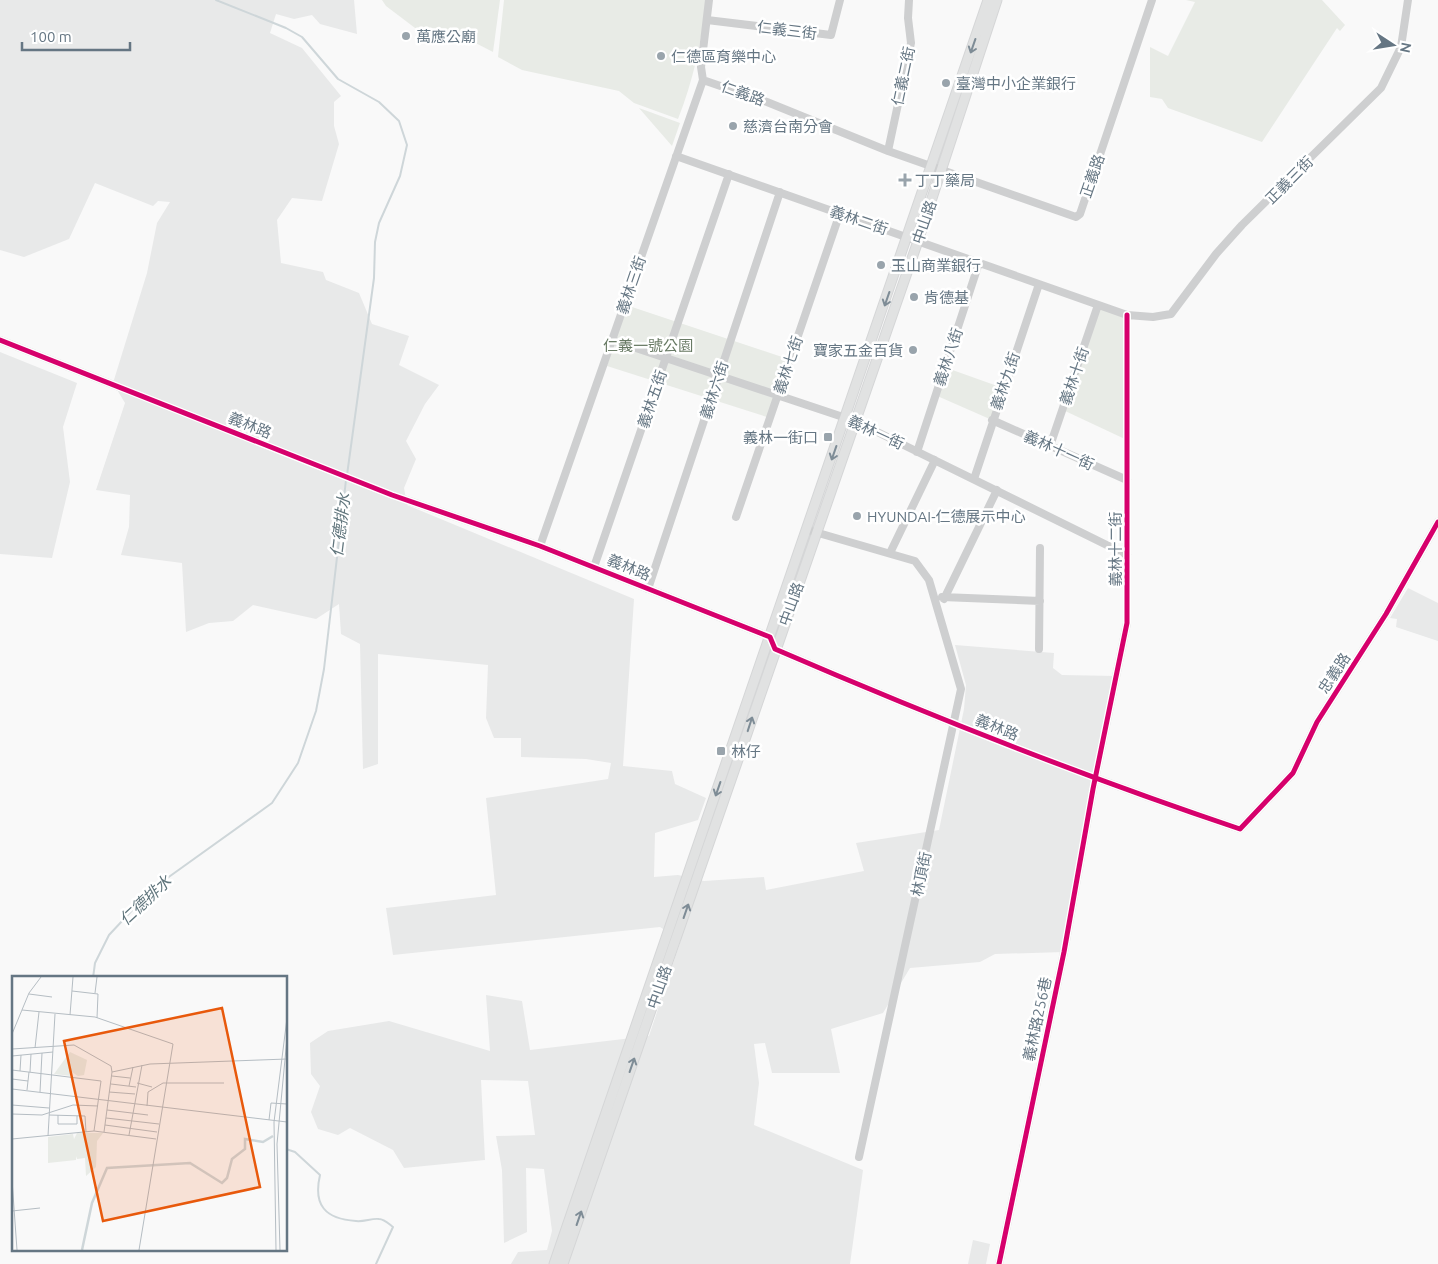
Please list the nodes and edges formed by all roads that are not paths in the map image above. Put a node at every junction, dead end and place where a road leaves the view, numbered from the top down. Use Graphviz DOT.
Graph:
graph roads {
  1 [pos="709,0"];
  2 [pos="840,0"];
  3 [pos="909,0"];
  4 [pos="988,0"];
  5 [pos="997,0"];
  6 [pos="1152,0"];
  7 [pos="1408,0"];
  8 [pos="707,20"];
  9 [pos="703,80"];
  10 [pos="888,151"];
  11 [pos="676,156"];
  12 [pos="937,169"];
  13 [pos="729,174"];
  14 [pos="780,192"];
  15 [pos="840,213"];
  16 [pos="908,237"];
  17 [pos="918,240"];
  18 [pos="979,263"];
  19 [pos="1039,284"];
  20 [pos="1098,305"];
  21 [pos="1127,315"];
  22 [pos="0,340"];
  23 [pos="612,340"];
  24 [pos="666,359"];
  25 [pos="719,376"];
  26 [pos="778,396"];
  27 [pos="850,419"];
  28 [pos="992,420"];
  29 [pos="1050,446"];
  30 [pos="917,452"];
  31 [pos="935,460"];
  32 [pos="974,479"];
  33 [pos="1127,480"];
  34 [pos="996,490"];
  35 [pos="736,518"];
  36 [pos="1438,522"];
  37 [pos="812,531"];
  38 [pos="540,546"];
  39 [pos="1040,548"];
  40 [pos="890,553"];
  41 [pos="1127,555"];
  42 [pos="594,567"];
  43 [pos="648,588"];
  44 [pos="933,592"];
  45 [pos="944,598"];
  46 [pos="1040,601"];
  47 [pos="770,637"];
  48 [pos="775,649"];
  49 [pos="1039,649"];
  50 [pos="954,724"];
  51 [pos="1096,779"];
  52 [pos="1240,829"];
  53 [pos="859,1157"];
  54 [pos="554,1264"];
  55 [pos="563,1264"];
  56 [pos="999,1264"];
  1 -- 8 [label="street, 仁義路"];
  2 -- 8 [label="street, 仁義三街"];
  3 -- 10 [label="street, 仁義二街"];
  4 -- 12 [label="main road, 中山路, one-way"];
  5 -- 12 [label="main road, 中山路"];
  6 -- 12 [label="street, 正義路"];
  7 -- 21 [label="street, 正義三街"];
  8 -- 9 [label="street, 仁義路"];
  9 -- 10 [label="street, 仁義路"];
  9 -- 11 [label="street, 義林三街"];
  10 -- 12 [label="street, 仁義路"];
  11 -- 13 [label="street, 義林二街"];
  11 -- 23 [label="street, 義林三街"];
  12 -- 16 [label="main road, 中山路"];
  12 -- 17 [label="main road, 中山路"];
  13 -- 14 [label="street, 義林二街"];
  13 -- 24 [label="street, 義林五街"];
  14 -- 15 [label="street, 義林二街"];
  14 -- 25 [label="street, 義林六街"];
  15 -- 16 [label="street, 義林二街"];
  15 -- 26 [label="street, 義林七街"];
  16 -- 17 [label="street, 義林二街"];
  16 -- 27 [label="main road, 中山路, one-way"];
  17 -- 18 [label="street, 義林二街"];
  17 -- 27 [label="main road, 中山路"];
  18 -- 19 [label="street, 義林二街"];
  18 -- 30 [label="street, 義林八街"];
  19 -- 20 [label="street, 義林二街"];
  19 -- 28 [label="street, 義林九街"];
  20 -- 21 [label="street, 義林二街"];
  20 -- 29 [label="street, 義林十街"];
  21 -- 33 [label="street, 義林十二街"];
  22 -- 38 [label="street, 義林路"];
  23 -- 24 [label="street, 義林一街"];
  23 -- 38 [label="street, 義林三街"];
  24 -- 25 [label="street, 義林一街"];
  24 -- 42 [label="street, 義林五街"];
  25 -- 26 [label="street, 義林一街"];
  25 -- 43 [label="street, 義林六街"];
  26 -- 27 [label="street, 義林一街"];
  26 -- 35 [label="street, 義林七街"];
  27 -- 30 [label="street, 義林一街"];
  27 -- 37 [label="main road, 中山路"];
  28 -- 29 [label="street, 義林十一街"];
  28 -- 32 [label="street, 義林九街"];
  29 -- 33 [label="street, 義林十一街"];
  30 -- 31 [label="street, 義林一街"];
  31 -- 32 [label="street, 義林一街"];
  31 -- 40 [label="street"];
  32 -- 34 [label="street, 義林一街"];
  33 -- 41 [label="street, 義林十二街"];
  34 -- 41 [label="street, 義林一街"];
  34 -- 45 [label="street"];
  36 -- 52 [label="street, 忠義路"];
  37 -- 40 [label="street, 林頂街"];
  37 -- 47 [label="main road, 中山路"];
  37 -- 48 [label="main road, 中山路"];
  38 -- 42 [label="street, 義林路"];
  39 -- 46 [label="street"];
  40 -- 44 [label="street, 林頂街"];
  41 -- 51 [label="street, 義林十二街"];
  42 -- 43 [label="street, 義林路"];
  43 -- 47 [label="street, 義林路"];
  44 -- 45 [label="street"];
  44 -- 50 [label="street, 林頂街"];
  45 -- 46 [label="street"];
  46 -- 49 [label="street"];
  47 -- 48 [label="street"];
  47 -- 54 [label="main road, 中山路, one-way"];
  48 -- 50 [label="street, 義林路"];
  55 -- 48 [label="main road, 中山路, one-way"];
  50 -- 51 [label="street, 義林路"];
  50 -- 53 [label="street, 林頂街"];
  51 -- 52 [label="street, 義林路"];
  51 -- 56 [label="street, 義林路256巷"];
}
